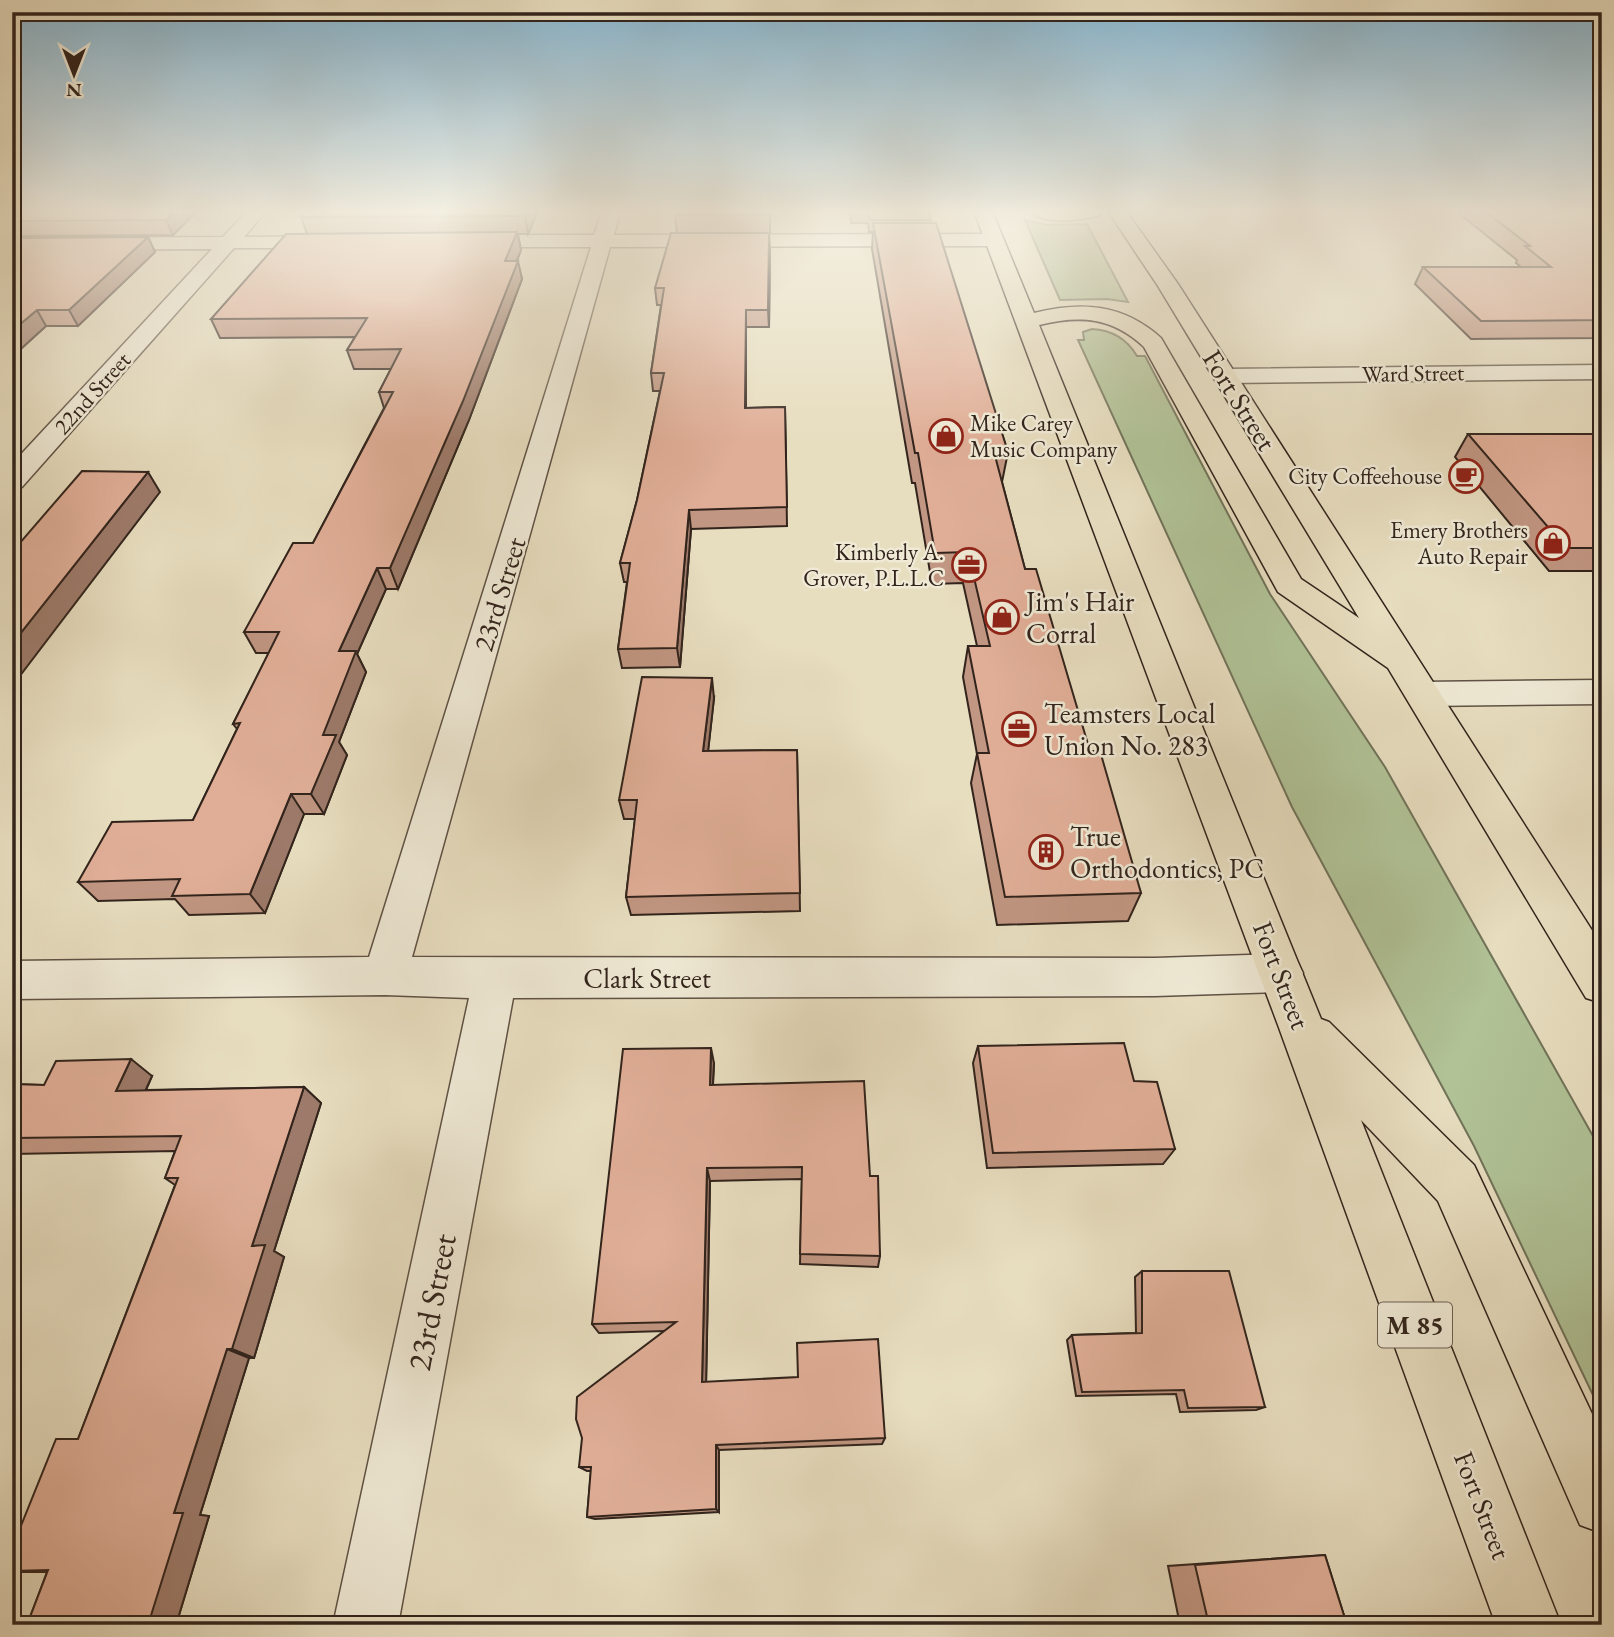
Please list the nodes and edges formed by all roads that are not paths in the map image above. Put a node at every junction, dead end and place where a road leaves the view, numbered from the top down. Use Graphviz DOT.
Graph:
graph roads {
  1 [pos="186,287"];
  2 [pos="589,287"];
  3 [pos="1013,287"];
  4 [pos="1170,287"];
  5 [pos="1026,321"];
  6 [pos="1602,372"];
  7 [pos="1225,376"];
  8 [pos="12,481"];
  9 [pos="1416,682"];
  10 [pos="1602,692"];
  11 [pos="1281,974"];
  12 [pos="385,976"];
  13 [pos="495,979"];
  14 [pos="12,980"];
  15 [pos="1602,984"];
  16 [pos="1301,1025"];
  17 [pos="1602,1503"];
  18 [pos="365,1625"];
  19 [pos="1529,1625"];
  1 -- 8 [label="street, 22nd Street"];
  2 -- 12 [label="street, 23rd Street"];
  3 -- 5 [label="main road, Fort Street / M 85"];
  4 -- 7 [label="main road, Fort Street"];
  5 -- 9 [label="main road"];
  5 -- 11 [label="main road, Fort Street / M 85"];
  6 -- 7 [label="street, Ward Street"];
  7 -- 9 [label="main road, Fort Street"];
  9 -- 10 [label="street"];
  9 -- 15 [label="main road, Fort Street"];
  11 -- 13 [label="street, Clark Street"];
  11 -- 16 [label="main road, Fort Street / M 85"];
  12 -- 13 [label="street, Clark Street"];
  12 -- 14 [label="street, Clark Street"];
  13 -- 18 [label="street, 23rd Street"];
  16 -- 17 [label="main road"];
  16 -- 19 [label="main road, Fort Street / M 85"];
}
